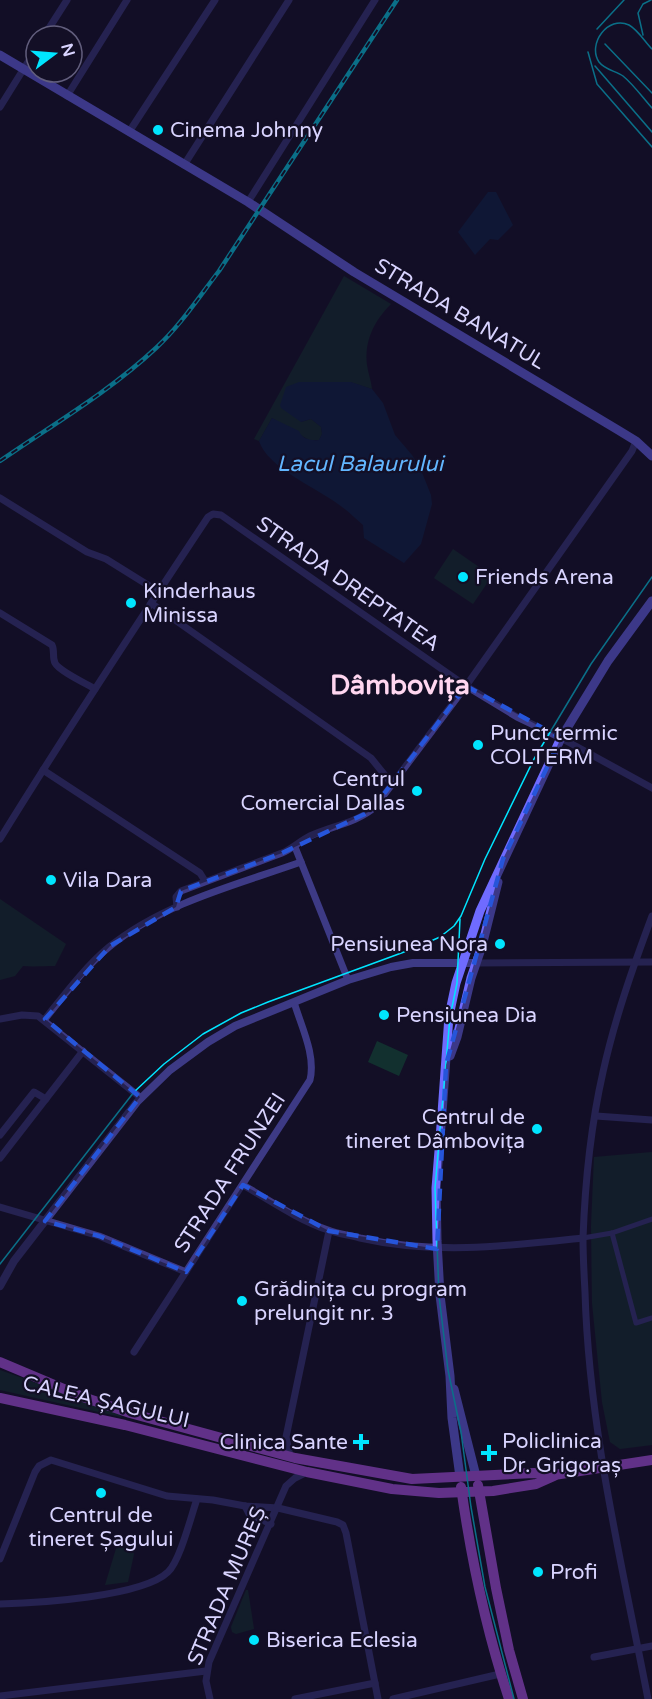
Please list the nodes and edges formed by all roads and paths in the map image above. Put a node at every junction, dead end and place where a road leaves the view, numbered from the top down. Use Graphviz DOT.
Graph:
graph roads {
  1 [pos="67,0"];
  2 [pos="127,0"];
  3 [pos="215,0"];
  4 [pos="290,0"];
  5 [pos="375,0"];
  6 [pos="52,24"];
  7 [pos="0,55"];
  8 [pos="23,69"];
  9 [pos="67,96"];
  10 [pos="0,107"];
  11 [pos="129,132"];
  12 [pos="184,165"];
  13 [pos="248,202"];
  14 [pos="636,441"];
  15 [pos="652,456"];
  16 [pos="0,498"];
  17 [pos="159,592"];
  18 [pos="652,601"];
  19 [pos="151,603"];
  20 [pos="0,613"];
  21 [pos="466,686"];
  22 [pos="95,689"];
  23 [pos="561,738"];
  24 [pos="44,767"];
  25 [pos="392,784"];
  26 [pos="652,788"];
  27 [pos="0,839"];
  28 [pos="295,847"];
  29 [pos="503,859"];
  30 [pos="301,862"];
  31 [pos="206,881"];
  32 [pos="177,907"];
  33 [pos="652,916"];
  34 [pos="634,962"];
  35 [pos="652,962"];
  36 [pos="463,963"];
  37 [pos="476,963"];
  38 [pos="348,980"];
  39 [pos="294,1002"];
  40 [pos="0,1019"];
  41 [pos="45,1019"];
  42 [pos="83,1051"];
  43 [pos="446,1065"];
  44 [pos="141,1098"];
  45 [pos="46,1099"];
  46 [pos="596,1116"];
  47 [pos="652,1120"];
  48 [pos="0,1135"];
  49 [pos="0,1158"];
  50 [pos="243,1185"];
  51 [pos="0,1207"];
  52 [pos="652,1219"];
  53 [pos="45,1221"];
  54 [pos="329,1231"];
  55 [pos="612,1233"];
  56 [pos="583,1238"];
  57 [pos="437,1249"];
  58 [pos="186,1272"];
  59 [pos="0,1286"];
  60 [pos="652,1318"];
  61 [pos="134,1352"];
  62 [pos="0,1362"];
  63 [pos="450,1376"];
  64 [pos="0,1398"];
  65 [pos="286,1437"];
  66 [pos="273,1452"];
  67 [pos="290,1456"];
  68 [pos="652,1460"];
  69 [pos="280,1465"];
  70 [pos="604,1468"];
  71 [pos="307,1472"];
  72 [pos="554,1475"];
  73 [pos="476,1476"];
  74 [pos="460,1477"];
  75 [pos="286,1486"];
  76 [pos="479,1491"];
  77 [pos="462,1492"];
  78 [pos="197,1499"];
  79 [pos="244,1506"];
  80 [pos="278,1508"];
  81 [pos="271,1524"];
  82 [pos="0,1559"];
  83 [pos="0,1605"];
  84 [pos="652,1646"];
  85 [pos="639,1649"];
  86 [pos="594,1657"];
  87 [pos="206,1671"];
  88 [pos="500,1674"];
  89 [pos="375,1683"];
  90 [pos="0,1696"];
  91 [pos="210,1699"];
  92 [pos="295,1699"];
  93 [pos="378,1699"];
  94 [pos="393,1699"];
  95 [pos="508,1699"];
  96 [pos="523,1699"];
  97 [pos="648,1699"];
  1 -- 6 [label="street"];
  2 -- 9 [label="street"];
  3 -- 11 [label="street"];
  4 -- 12 [label="street"];
  5 -- 13 [label="street"];
  7 -- 8 [label="main road, STRADA BANATUL"];
  8 -- 9 [label="main road, STRADA BANATUL"];
  8 -- 10 [label="street"];
  9 -- 11 [label="main road, STRADA BANATUL"];
  11 -- 12 [label="main road, STRADA BANATUL"];
  12 -- 13 [label="main road, STRADA BANATUL"];
  13 -- 14 [label="main road, STRADA BANATUL"];
  14 -- 15 [label="main road, STRADA BANATUL"];
  14 -- 21 [label="street"];
  16 -- 17 [label="street"];
  17 -- 19 [label="street"];
  17 -- 21 [label="street, STRADA DREPTATEA"];
  18 -- 23 [label="main road"];
  19 -- 22 [label="street"];
  19 -- 25 [label="street"];
  20 -- 22 [label="street"];
  21 -- 23 [label="street, STRADA DREPTATEA"];
  21 -- 25 [label="street"];
  22 -- 24 [label="street"];
  23 -- 26 [label="street, STRADA DREPTATEA"];
  23 -- 29 [label="main road"];
  24 -- 27 [label="street"];
  24 -- 31 [label="street"];
  25 -- 28 [label="street"];
  28 -- 30 [label="street"];
  28 -- 31 [label="street"];
  29 -- 36 [label="main road"];
  29 -- 37 [label="main road"];
  30 -- 32 [label="street"];
  30 -- 38 [label="street"];
  31 -- 32 [label="street"];
  32 -- 41 [label="street"];
  33 -- 34 [label="street"];
  34 -- 35 [label="street"];
  34 -- 37 [label="street"];
  34 -- 46 [label="street"];
  36 -- 37 [label="street"];
  36 -- 38 [label="street"];
  36 -- 43 [label="main road"];
  37 -- 43 [label="main road"];
  38 -- 39 [label="street"];
  39 -- 44 [label="street"];
  39 -- 50 [label="street, STRADA FRUNZEI"];
  40 -- 41 [label="street"];
  41 -- 42 [label="street"];
  42 -- 44 [label="street"];
  42 -- 45 [label="street"];
  43 -- 57 [label="main road"];
  44 -- 53 [label="street"];
  45 -- 48 [label="street"];
  45 -- 49 [label="street"];
  46 -- 47 [label="street"];
  46 -- 56 [label="street"];
  50 -- 54 [label="street"];
  50 -- 58 [label="street, STRADA FRUNZEI"];
  51 -- 53 [label="street"];
  52 -- 55 [label="street"];
  53 -- 58 [label="street"];
  53 -- 59 [label="street"];
  54 -- 57 [label="street"];
  54 -- 65 [label="street"];
  55 -- 56 [label="street"];
  55 -- 60 [label="street"];
  56 -- 57 [label="street"];
  56 -- 70 [label="street"];
  57 -- 63 [label="main road"];
  58 -- 61 [label="street, STRADA FRUNZEI"];
  62 -- 66 [label="main road, CALEA ȘAGULUI"];
  63 -- 73 [label="main road"];
  63 -- 74 [label="main road"];
  64 -- 69 [label="main road, CALEA ȘAGULUI"];
  65 -- 66 [label="street"];
  65 -- 67 [label="street"];
  66 -- 67 [label="main road, CALEA ȘAGULUI"];
  67 -- 74 [label="main road, CALEA ȘAGULUI"];
  68 -- 70 [label="main road, CALEA ȘAGULUI"];
  69 -- 71 [label="main road, CALEA ȘAGULUI"];
  69 -- 75 [label="street, STRADA MUREȘ"];
  70 -- 72 [label="main road, CALEA ȘAGULUI"];
  70 -- 85 [label="street"];
  71 -- 75 [label="street, STRADA MUREȘ"];
  71 -- 77 [label="main road, CALEA ȘAGULUI"];
  72 -- 73 [label="main road, CALEA ȘAGULUI"];
  72 -- 76 [label="main road, CALEA ȘAGULUI"];
  73 -- 74 [label="main road, CALEA ȘAGULUI"];
  73 -- 76 [label="main road"];
  74 -- 77 [label="main road"];
  75 -- 80 [label="street, STRADA MUREȘ"];
  76 -- 77 [label="main road, CALEA ȘAGULUI"];
  76 -- 96 [label="main road"];
  77 -- 88 [label="main road"];
  78 -- 79 [label="street"];
  78 -- 82 [label="street"];
  78 -- 83 [label="street"];
  79 -- 80 [label="street"];
  79 -- 81 [label="street"];
  80 -- 81 [label="street, STRADA MUREȘ"];
  80 -- 89 [label="street"];
  81 -- 87 [label="street, STRADA MUREȘ"];
  84 -- 85 [label="street"];
  85 -- 86 [label="street"];
  85 -- 97 [label="street"];
  87 -- 90 [label="street"];
  87 -- 91 [label="street, STRADA MUREȘ"];
  88 -- 94 [label="street"];
  88 -- 95 [label="main road"];
  89 -- 92 [label="street"];
  89 -- 93 [label="street"];
}
